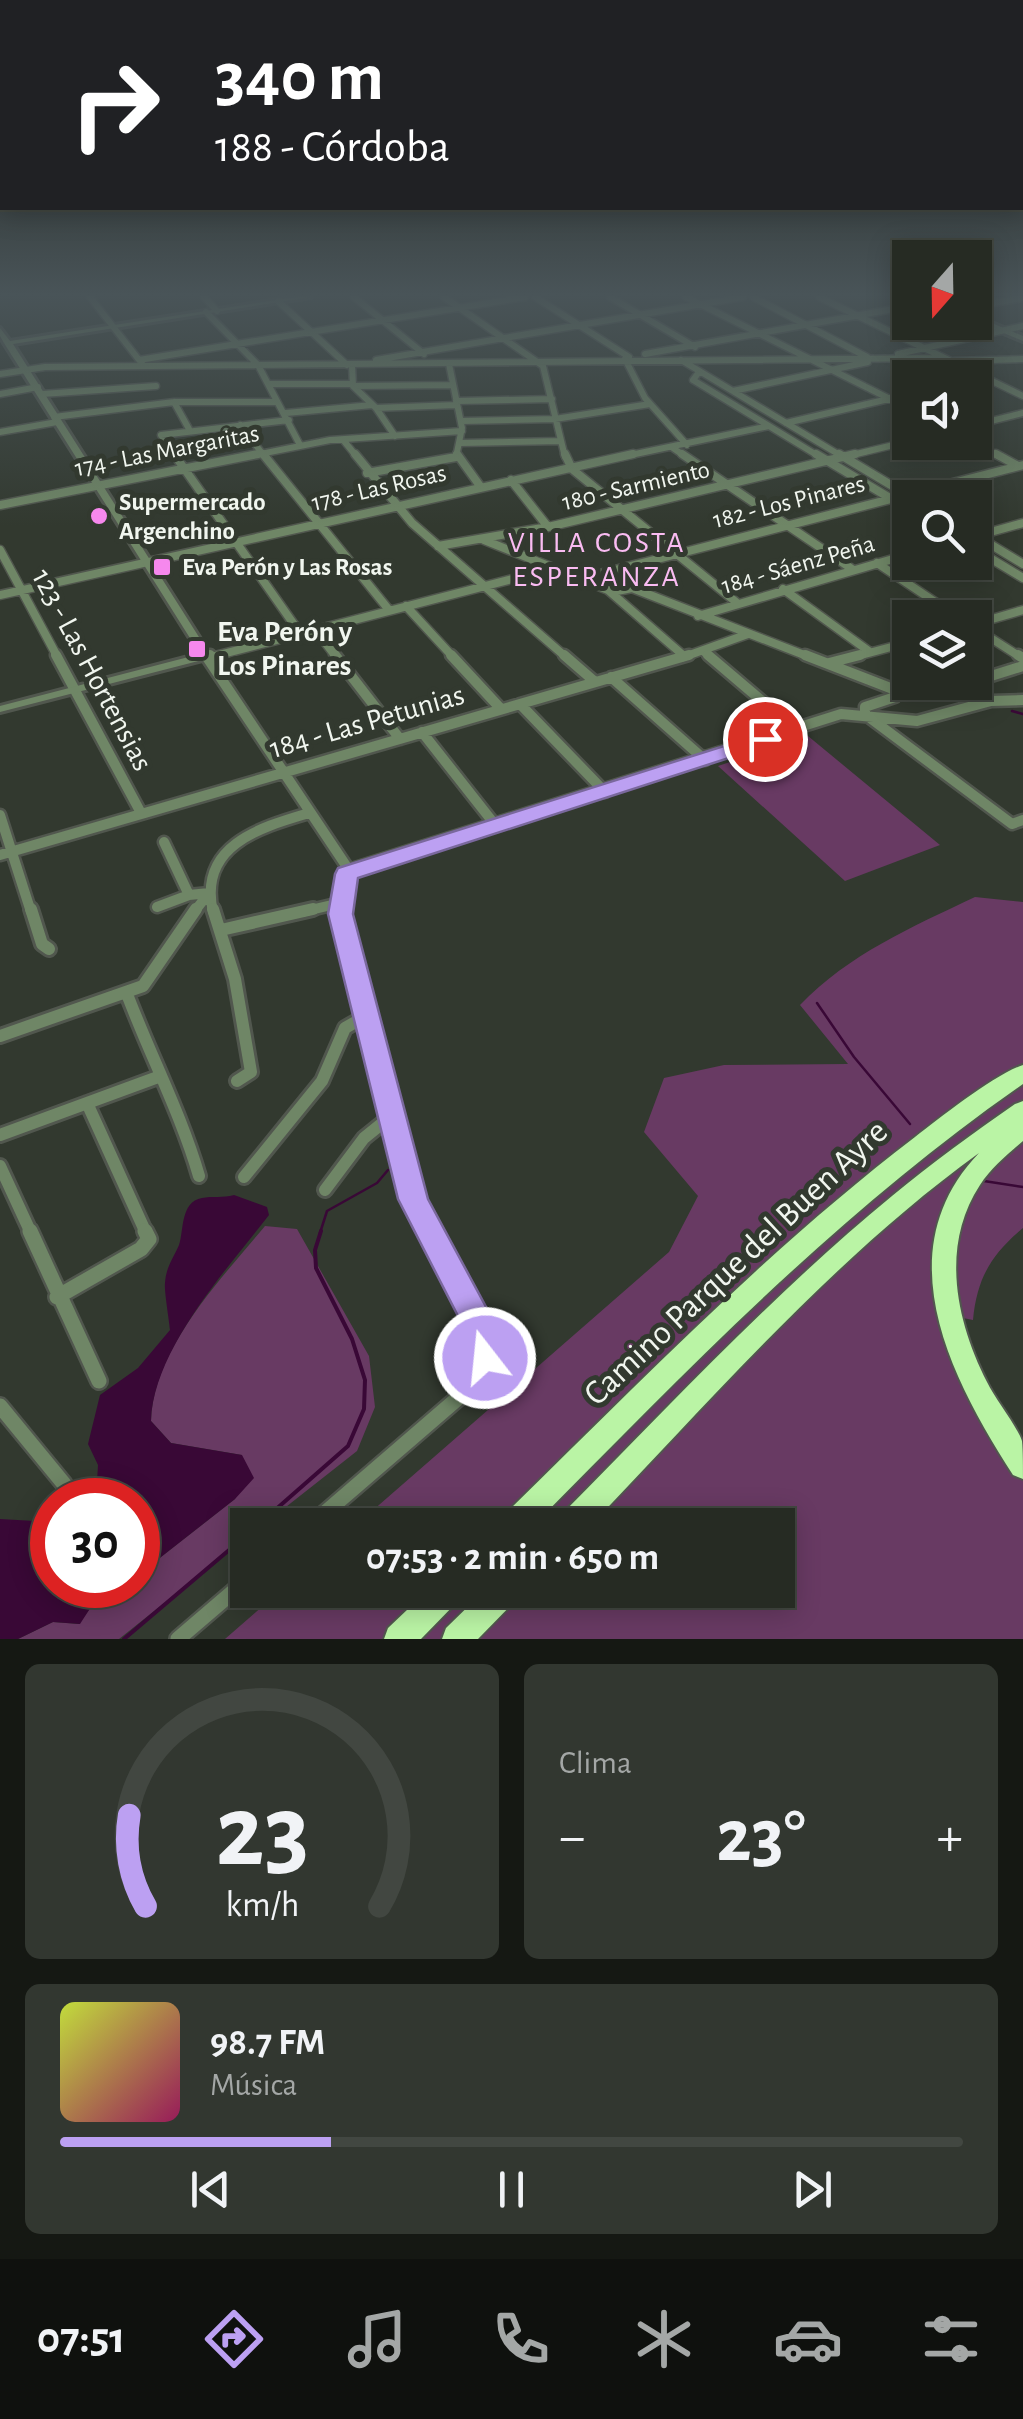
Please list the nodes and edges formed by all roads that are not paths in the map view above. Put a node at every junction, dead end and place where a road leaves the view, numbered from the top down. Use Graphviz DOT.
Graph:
graph roads {
  1 [pos="28,373"];
  2 [pos="150,373"];
  3 [pos="262,373"];
  4 [pos="352,373"];
  5 [pos="450,373"];
  6 [pos="542,373"];
  7 [pos="635,373"];
  8 [pos="698,373"];
  9 [pos="702,373"];
  10 [pos="815,373"];
  11 [pos="844,373"];
  12 [pos="992,383"];
  13 [pos="268,384"];
  14 [pos="452,384"];
  15 [pos="352,385"];
  16 [pos="156,386"];
  17 [pos="40,391"];
  18 [pos="732,391"];
  19 [pos="0,394"];
  20 [pos="1023,396"];
  21 [pos="890,399"];
  22 [pos="552,400"];
  23 [pos="171,402"];
  24 [pos="276,402"];
  25 [pos="456,403"];
  26 [pos="650,404"];
  27 [pos="374,406"];
  28 [pos="1023,413"];
  29 [pos="287,417"];
  30 [pos="56,419"];
  31 [pos="555,419"];
  32 [pos="462,421"];
  33 [pos="992,421"];
  34 [pos="784,423"];
  35 [pos="240,424"];
  36 [pos="769,426"];
  37 [pos="189,429"];
  38 [pos="462,431"];
  39 [pos="0,432"];
  40 [pos="395,436"];
  41 [pos="344,441"];
  42 [pos="561,442"];
  43 [pos="460,443"];
  44 [pos="687,444"];
  45 [pos="300,445"];
  46 [pos="892,445"];
  47 [pos="674,448"];
  48 [pos="264,452"];
  49 [pos="992,452"];
  50 [pos="456,457"];
  51 [pos="835,459"];
  52 [pos="1021,467"];
  53 [pos="184,469"];
  54 [pos="572,469"];
  55 [pos="368,472"];
  56 [pos="511,480"];
  57 [pos="970,480"];
  58 [pos="98,485"];
  59 [pos="726,485"];
  60 [pos="480,486"];
  61 [pos="892,488"];
  62 [pos="892,499"];
  63 [pos="0,505"];
  64 [pos="396,505"];
  65 [pos="619,510"];
  66 [pos="318,522"];
  67 [pos="1023,524"];
  68 [pos="787,525"];
  69 [pos="548,527"];
  70 [pos="992,532"];
  71 [pos="483,539"];
  72 [pos="239,541"];
  73 [pos="438,546"];
  74 [pos="992,546"];
  75 [pos="0,550"];
  76 [pos="676,554"];
  77 [pos="892,559"];
  78 [pos="992,559"];
  79 [pos="147,562"];
  80 [pos="877,563"];
  81 [pos="1023,564"];
  82 [pos="552,570"];
  83 [pos="852,570"];
  84 [pos="1023,578"];
  85 [pos="580,579"];
  86 [pos="484,586"];
  87 [pos="783,589"];
  88 [pos="21,590"];
  89 [pos="612,592"];
  90 [pos="0,595"];
  91 [pos="932,600"];
  92 [pos="736,602"];
  93 [pos="406,606"];
  94 [pos="390,610"];
  95 [pos="1023,610"];
  96 [pos="698,616"];
  97 [pos="992,620"];
  98 [pos="315,629"];
  99 [pos="300,633"];
  100 [pos="748,634"];
  101 [pos="992,637"];
  102 [pos="892,646"];
  103 [pos="703,651"];
  104 [pos="870,652"];
  105 [pos="206,656"];
  106 [pos="684,656"];
  107 [pos="1023,658"];
  108 [pos="828,663"];
  109 [pos="1023,666"];
  110 [pos="992,676"];
  111 [pos="611,677"];
  112 [pos="594,681"];
  113 [pos="74,690"];
  114 [pos="1023,700"];
  115 [pos="520,704"];
  116 [pos="0,709"];
  117 [pos="501,709"];
  118 [pos="865,714"];
  119 [pos="795,729"];
  120 [pos="422,732"];
  121 [pos="400,738"];
  122 [pos="704,760"];
  123 [pos="282,773"];
  124 [pos="605,792"];
  125 [pos="141,813"];
  126 [pos="309,813"];
  127 [pos="0,815"];
  128 [pos="1023,820"];
  129 [pos="496,826"];
  130 [pos="164,842"];
  131 [pos="14,850"];
  132 [pos="0,854"];
  133 [pos="349,870"];
  134 [pos="209,893"];
  135 [pos="189,896"];
  136 [pos="340,903"];
  137 [pos="157,907"];
  138 [pos="221,930"];
  139 [pos="49,949"];
  140 [pos="127,994"];
  141 [pos="366,1016"];
  142 [pos="0,1036"];
  143 [pos="1023,1074"];
  144 [pos="158,1077"];
  145 [pos="237,1081"];
  146 [pos="87,1103"];
  147 [pos="1023,1110"];
  148 [pos="390,1117"];
  149 [pos="1023,1128"];
  150 [pos="0,1135"];
  151 [pos="0,1166"];
  152 [pos="199,1176"];
  153 [pos="244,1177"];
  154 [pos="326,1190"];
  155 [pos="57,1297"];
  156 [pos="99,1381"];
  157 [pos="0,1406"];
  158 [pos="1023,1466"];
  159 [pos="59,1478"];
  160 [pos="331,1508"];
  161 [pos="531,1508"];
  162 [pos="588,1508"];
  163 [pos="230,1595"];
  164 [pos="430,1608"];
  165 [pos="488,1608"];
  166 [pos="178,1639"];
  167 [pos="399,1639"];
  168 [pos="458,1639"];
  1 -- 17 [label="street"];
  2 -- 16 [label="street"];
  3 -- 13 [label="street"];
  4 -- 15 [label="street"];
  5 -- 14 [label="street"];
  6 -- 22 [label="street"];
  7 -- 26 [label="street"];
  8 -- 36 [label="street"];
  9 -- 18 [label="street"];
  10 -- 18 [label="street"];
  11 -- 21 [label="street"];
  12 -- 20 [label="street"];
  13 -- 15 [label="street"];
  13 -- 24 [label="street"];
  14 -- 15 [label="street"];
  14 -- 25 [label="street"];
  15 -- 27 [label="street"];
  16 -- 17 [label="street"];
  16 -- 23 [label="street"];
  17 -- 19 [label="street"];
  17 -- 30 [label="street"];
  18 -- 34 [label="street"];
  21 -- 34 [label="street"];
  22 -- 25 [label="street"];
  22 -- 31 [label="street"];
  23 -- 24 [label="street"];
  23 -- 30 [label="street"];
  23 -- 37 [label="street"];
  24 -- 29 [label="street"];
  25 -- 27 [label="street"];
  25 -- 32 [label="street"];
  26 -- 31 [label="street"];
  26 -- 44 [label="street"];
  27 -- 29 [label="street"];
  27 -- 40 [label="street"];
  28 -- 33 [label="street"];
  29 -- 35 [label="street"];
  29 -- 45 [label="street"];
  30 -- 39 [label="street"];
  30 -- 58 [label="street"];
  31 -- 32 [label="street"];
  31 -- 42 [label="street"];
  32 -- 38 [label="street"];
  34 -- 51 [label="street"];
  35 -- 37 [label="street"];
  35 -- 48 [label="street"];
  36 -- 44 [label="street, 178 - Las Rosas"];
  36 -- 51 [label="street"];
  37 -- 53 [label="street"];
  38 -- 40 [label="street, 174 - Las Margaritas"];
  38 -- 43 [label="street"];
  40 -- 41 [label="street, 174 - Las Margaritas"];
  41 -- 45 [label="street, 174 - Las Margaritas"];
  41 -- 55 [label="street"];
  42 -- 43 [label="street"];
  42 -- 54 [label="street"];
  43 -- 50 [label="street"];
  44 -- 47 [label="street, 178 - Las Rosas"];
  45 -- 48 [label="street, 174 - Las Margaritas"];
  46 -- 51 [label="street, 180 - Sarmiento"];
  47 -- 54 [label="street, 178 - Las Rosas"];
  47 -- 59 [label="street"];
  48 -- 53 [label="street, 174 - Las Margaritas"];
  48 -- 66 [label="street"];
  49 -- 52 [label="street"];
  50 -- 55 [label="street"];
  50 -- 60 [label="street"];
  51 -- 59 [label="street, 180 - Sarmiento"];
  51 -- 61 [label="street"];
  51 -- 62 [label="street"];
  52 -- 57 [label="street, 182 - Los Pinares"];
  53 -- 58 [label="street, 174 - Las Margaritas"];
  53 -- 72 [label="street"];
  54 -- 56 [label="street, 178 - Las Rosas"];
  54 -- 65 [label="street"];
  55 -- 64 [label="street"];
  56 -- 60 [label="street, 178 - Las Rosas"];
  56 -- 69 [label="street"];
  58 -- 63 [label="street, 174 - Las Margaritas"];
  58 -- 79 [label="street"];
  59 -- 65 [label="street, 180 - Sarmiento"];
  59 -- 68 [label="street"];
  60 -- 64 [label="street, 178 - Las Rosas"];
  62 -- 68 [label="street, 182 - Los Pinares"];
  64 -- 66 [label="street, 178 - Las Rosas"];
  64 -- 73 [label="street"];
  65 -- 69 [label="street, 180 - Sarmiento"];
  65 -- 76 [label="street"];
  66 -- 72 [label="street, 178 - Las Rosas"];
  66 -- 94 [label="street"];
  67 -- 70 [label="street"];
  68 -- 76 [label="street, 182 - Los Pinares"];
  68 -- 83 [label="street"];
  69 -- 71 [label="street, 180 - Sarmiento"];
  71 -- 73 [label="street, 180 - Sarmiento"];
  71 -- 82 [label="street"];
  72 -- 79 [label="street, 178 - Las Rosas"];
  72 -- 99 [label="street"];
  73 -- 86 [label="street"];
  74 -- 81 [label="street"];
  75 -- 88 [label="street, 123 - Las Hortensias"];
  76 -- 85 [label="street, 182 - Los Pinares"];
  76 -- 92 [label="street"];
  77 -- 80 [label="street, 184 - Sáenz Peña"];
  78 -- 84 [label="street"];
  79 -- 88 [label="street, 178 - Las Rosas"];
  79 -- 105 [label="street"];
  80 -- 83 [label="street, 184 - Sáenz Peña"];
  80 -- 91 [label="street"];
  82 -- 85 [label="street"];
  82 -- 86 [label="street"];
  83 -- 87 [label="street, 184 - Sáenz Peña"];
  85 -- 89 [label="street"];
  86 -- 93 [label="street"];
  86 -- 112 [label="street"];
  87 -- 92 [label="street, 184 - Sáenz Peña"];
  87 -- 104 [label="street"];
  88 -- 90 [label="street, 178 - Las Rosas"];
  88 -- 113 [label="street, 123 - Las Hortensias"];
  89 -- 96 [label="street"];
  89 -- 106 [label="street"];
  92 -- 96 [label="street, 184 - Sáenz Peña"];
  93 -- 94 [label="street"];
  93 -- 117 [label="street"];
  94 -- 98 [label="street"];
  95 -- 97 [label="street"];
  96 -- 100 [label="street"];
  98 -- 99 [label="street"];
  98 -- 121 [label="street"];
  99 -- 105 [label="street"];
  100 -- 103 [label="street, 184 - Las Petunias"];
  100 -- 108 [label="street"];
  101 -- 107 [label="street"];
  102 -- 104 [label="street"];
  103 -- 106 [label="street, 184 - Las Petunias"];
  103 -- 119 [label="street"];
  104 -- 108 [label="street"];
  105 -- 113 [label="street"];
  105 -- 123 [label="street"];
  106 -- 111 [label="street, 184 - Las Petunias"];
  108 -- 118 [label="street"];
  109 -- 110 [label="street"];
  111 -- 112 [label="street, 184 - Las Petunias"];
  111 -- 122 [label="street"];
  112 -- 115 [label="street, 184 - Las Petunias"];
  113 -- 116 [label="street"];
  113 -- 125 [label="street, 123 - Las Hortensias"];
  114 -- 118 [label="street"];
  115 -- 117 [label="street, 184 - Las Petunias"];
  115 -- 124 [label="street"];
  117 -- 120 [label="street, 184 - Las Petunias"];
  118 -- 119 [label="street"];
  118 -- 128 [label="street"];
  119 -- 122 [label="street"];
  120 -- 121 [label="street, 184 - Las Petunias"];
  120 -- 129 [label="street"];
  121 -- 123 [label="street, 184 - Las Petunias"];
  122 -- 124 [label="street"];
  123 -- 125 [label="street, 184 - Las Petunias"];
  123 -- 126 [label="street"];
  124 -- 129 [label="street"];
  125 -- 131 [label="street, 184 - Las Petunias"];
  126 -- 133 [label="street"];
  126 -- 134 [label="street"];
  127 -- 131 [label="street"];
  129 -- 133 [label="street"];
  130 -- 135 [label="street"];
  131 -- 132 [label="street, 184 - Las Petunias"];
  131 -- 139 [label="street"];
  133 -- 136 [label="street"];
  134 -- 135 [label="street"];
  134 -- 138 [label="street"];
  134 -- 140 [label="street"];
  135 -- 137 [label="street"];
  136 -- 138 [label="street"];
  136 -- 141 [label="street"];
  138 -- 145 [label="street"];
  140 -- 142 [label="street"];
  140 -- 144 [label="street"];
  141 -- 148 [label="street"];
  141 -- 153 [label="street"];
  143 -- 161 [label="highway, Camino Parque del Buen Ayre"];
  144 -- 146 [label="street"];
  144 -- 152 [label="street"];
  146 -- 150 [label="street"];
  146 -- 155 [label="street"];
  147 -- 162 [label="highway, Camino Parque del Buen Ayre"];
  148 -- 154 [label="street"];
  148 -- 160 [label="street"];
  149 -- 158 [label="highway"];
  151 -- 155 [label="street"];
  155 -- 156 [label="street"];
  157 -- 159 [label="street"];
  163 -- 166 [label="street"];
  164 -- 167 [label="highway"];
  165 -- 168 [label="highway"];
}
